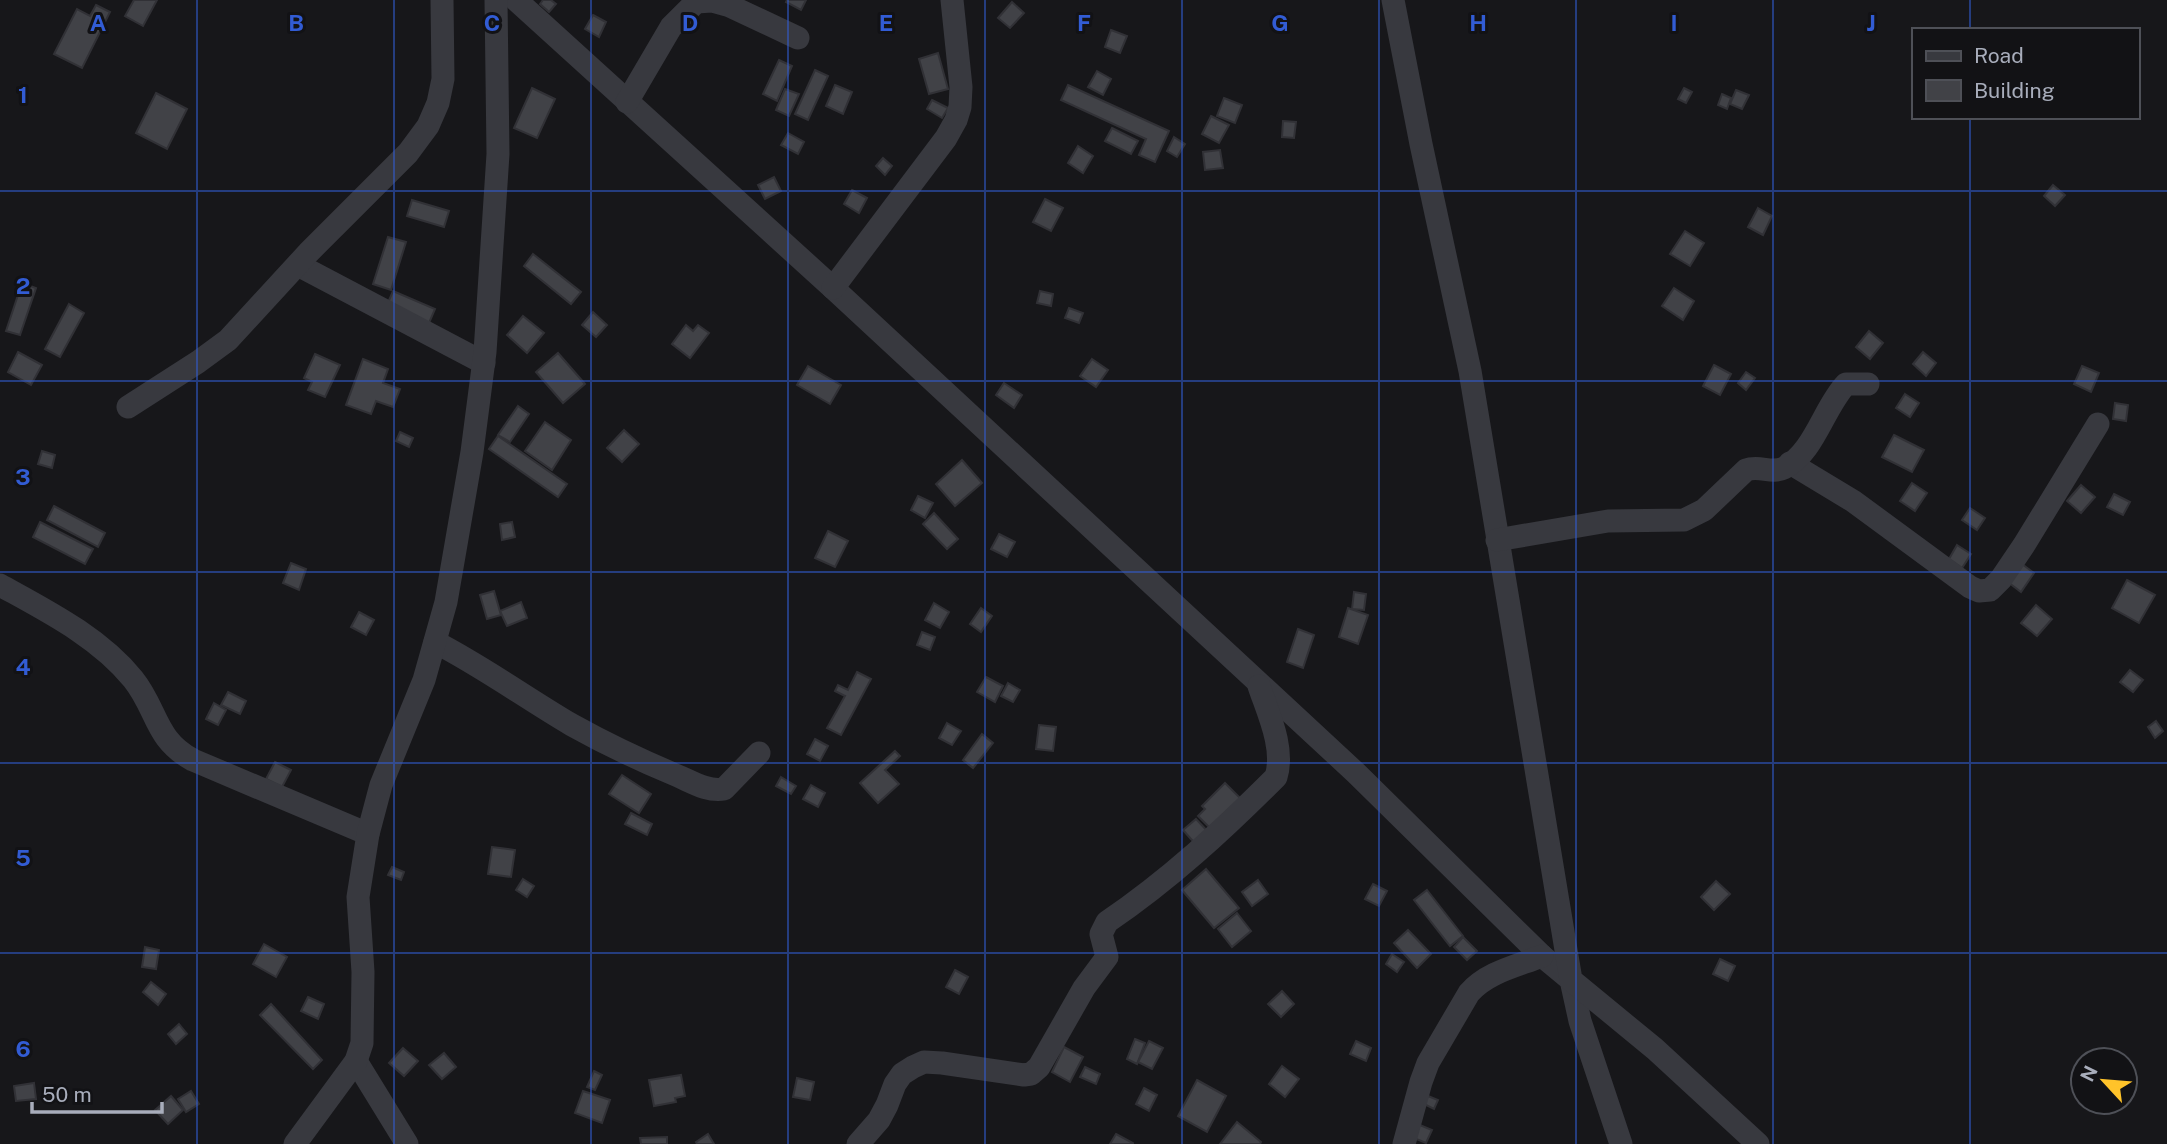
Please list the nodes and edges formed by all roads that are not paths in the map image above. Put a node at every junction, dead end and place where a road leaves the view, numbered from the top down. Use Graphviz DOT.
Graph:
graph roads {
  1 [pos="442,0"];
  2 [pos="496,0"];
  3 [pos="952,0"];
  4 [pos="1393,0"];
  5 [pos="526,4"];
  6 [pos="797,38"];
  7 [pos="627,102"];
  8 [pos="298,265"];
  9 [pos="833,289"];
  10 [pos="484,363"];
  11 [pos="1868,384"];
  12 [pos="128,407"];
  13 [pos="2098,424"];
  14 [pos="1790,463"];
  15 [pos="1497,540"];
  16 [pos="0,585"];
  17 [pos="435,642"];
  18 [pos="1258,683"];
  19 [pos="759,753"];
  20 [pos="368,835"];
  21 [pos="1542,956"];
  22 [pos="1571,980"];
  23 [pos="356,1061"];
  24 [pos="295,1144"];
  25 [pos="407,1144"];
  26 [pos="858,1144"];
  27 [pos="1404,1144"];
  28 [pos="1621,1144"];
  29 [pos="1758,1144"];
  1 -- 8 [label="street"];
  2 -- 10 [label="street"];
  3 -- 9 [label="street"];
  4 -- 15 [label="street"];
  5 -- 7 [label="street"];
  6 -- 7 [label="street"];
  7 -- 9 [label="street"];
  8 -- 10 [label="street"];
  8 -- 12 [label="street"];
  9 -- 18 [label="street"];
  10 -- 17 [label="street"];
  11 -- 14 [label="street"];
  13 -- 14 [label="street"];
  14 -- 15 [label="street"];
  15 -- 22 [label="street"];
  16 -- 20 [label="street"];
  17 -- 19 [label="street"];
  17 -- 20 [label="street"];
  18 -- 21 [label="street"];
  18 -- 26 [label="street"];
  20 -- 23 [label="street"];
  21 -- 22 [label="street"];
  21 -- 27 [label="street"];
  22 -- 28 [label="street"];
  22 -- 29 [label="street"];
  23 -- 24 [label="street"];
  23 -- 25 [label="street"];
}
